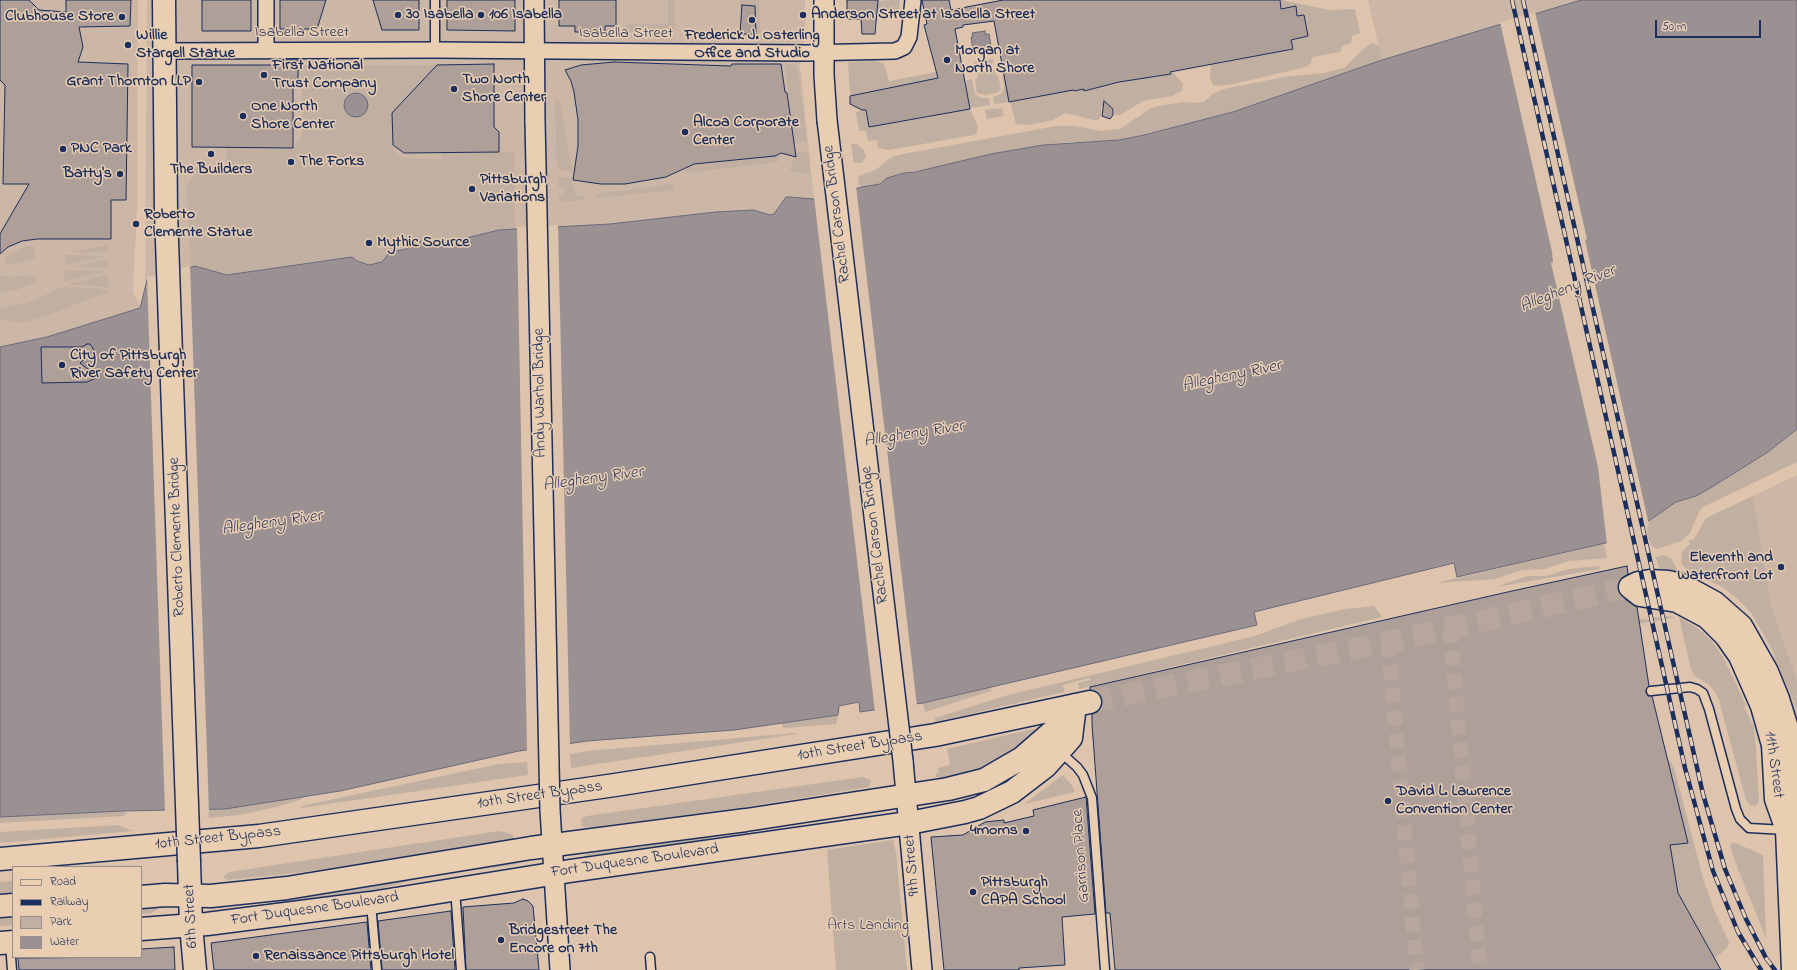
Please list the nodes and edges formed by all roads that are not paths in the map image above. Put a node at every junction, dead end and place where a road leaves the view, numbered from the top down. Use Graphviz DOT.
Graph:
graph roads {
  1 [pos="164,0"];
  2 [pos="266,0"];
  3 [pos="435,0"];
  4 [pos="534,0"];
  5 [pos="824,0"];
  6 [pos="913,0"];
  7 [pos="435,50"];
  8 [pos="164,51"];
  9 [pos="266,51"];
  10 [pos="535,51"];
  11 [pos="824,53"];
  12 [pos="1747,652"];
  13 [pos="1650,691"];
  14 [pos="1082,704"];
  15 [pos="1794,741"];
  16 [pos="1060,752"];
  17 [pos="903,761"];
  18 [pos="906,797"];
  19 [pos="909,823"];
  20 [pos="1787,830"];
  21 [pos="552,845"];
  22 [pos="0,859"];
  23 [pos="189,862"];
  24 [pos="553,874"];
  25 [pos="190,896"];
  26 [pos="142,897"];
  27 [pos="456,902"];
  28 [pos="370,903"];
  29 [pos="12,905"];
  30 [pos="0,906"];
  31 [pos="1794,906"];
  32 [pos="191,925"];
  33 [pos="142,930"];
  34 [pos="8,943"];
  35 [pos="650,957"];
  36 [pos="12,970"];
  37 [pos="195,970"];
  38 [pos="377,970"];
  39 [pos="461,970"];
  40 [pos="560,970"];
  41 [pos="651,970"];
  42 [pos="922,970"];
  43 [pos="1105,970"];
  44 [pos="1794,970"];
  1 -- 8 [label="main road, Roberto Clemente Bridge"];
  2 -- 9 [label="street"];
  3 -- 7 [label="lane"];
  4 -- 10 [label="street, Andy Warhol Bridge"];
  5 -- 11 [label="street, Rachel Carson Bridge"];
  6 -- 11 [label="street, Isabella Street"];
  7 -- 9 [label="street, Isabella Street"];
  7 -- 10 [label="street, Isabella Street"];
  8 -- 9 [label="street, Isabella Street"];
  8 -- 23 [label="main road, Roberto Clemente Bridge, bridge"];
  10 -- 11 [label="street, Isabella Street"];
  10 -- 21 [label="street, Andy Warhol Bridge, bridge"];
  11 -- 17 [label="street, Rachel Carson Bridge, bridge"];
  12 -- 12 [label="main road"];
  12 -- 15 [label="main road, 11th Street"];
  12 -- 20 [label="main road, 11th Street"];
  13 -- 20 [label="lane"];
  14 -- 16 [label="main road, Fort Duquesne Boulevard"];
  14 -- 18 [label="main road, Fort Duquesne Boulevard"];
  14 -- 22 [label="main road, 10th Street Bypass"];
  15 -- 20 [label="main road, 11th Street"];
  16 -- 19 [label="main road, Fort Duquesne Boulevard"];
  16 -- 43 [label="lane, Garrison Place"];
  17 -- 18 [label="street, 9th Street"];
  18 -- 19 [label="street, 9th Street"];
  18 -- 21 [label="main road, Fort Duquesne Boulevard"];
  19 -- 24 [label="main road, Fort Duquesne Boulevard"];
  19 -- 42 [label="street, 9th Street"];
  20 -- 31 [label="main road, 11th Street"];
  21 -- 24 [label="street, Andy Warhol Bridge"];
  21 -- 25 [label="main road, Fort Duquesne Boulevard"];
  23 -- 25 [label="main road, 6th Street"];
  24 -- 28 [label="main road, Fort Duquesne Boulevard"];
  24 -- 40 [label="street, Andy Warhol Bridge"];
  25 -- 26 [label="main road, Fort Duquesne Boulevard"];
  25 -- 32 [label="main road, 6th Street"];
  27 -- 39 [label="lane"];
  28 -- 32 [label="main road, Fort Duquesne Boulevard"];
  28 -- 38 [label="lane"];
  29 -- 30 [label="main road"];
  31 -- 44 [label="main road, 11th Street"];
  32 -- 33 [label="main road, Fort Duquesne Boulevard"];
  32 -- 37 [label="main road, 6th Street"];
  34 -- 36 [label="lane"];
  35 -- 41 [label="lane"];
}
